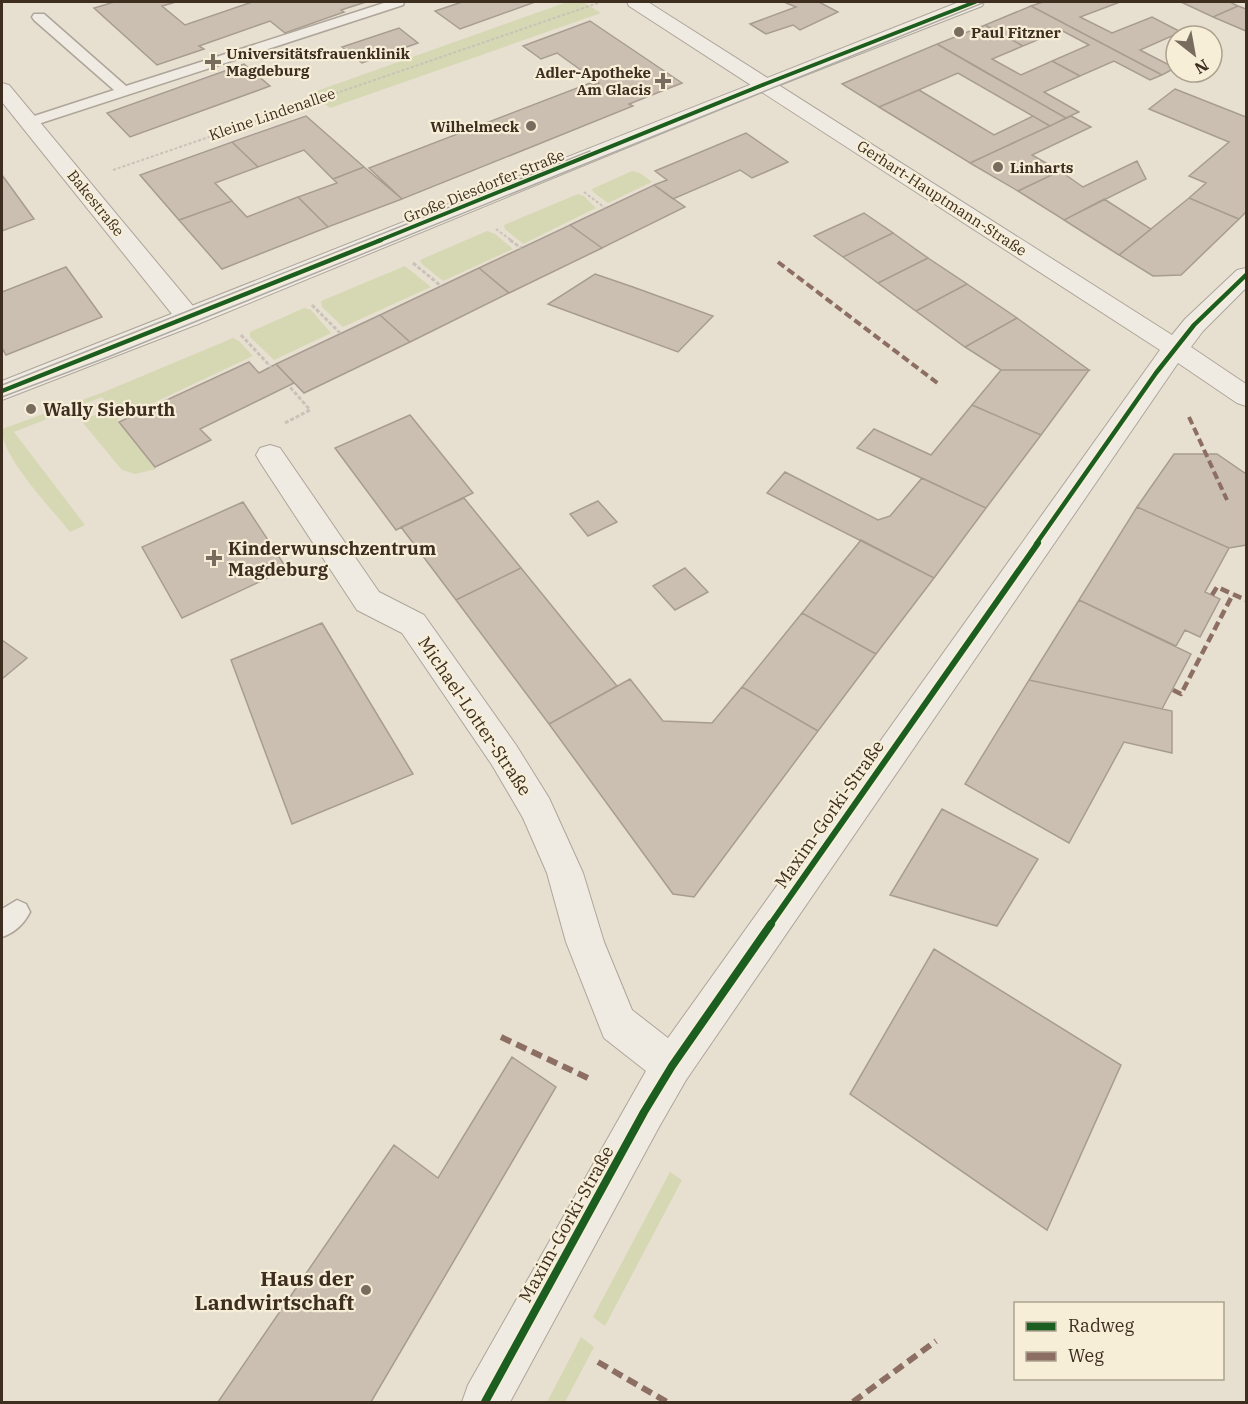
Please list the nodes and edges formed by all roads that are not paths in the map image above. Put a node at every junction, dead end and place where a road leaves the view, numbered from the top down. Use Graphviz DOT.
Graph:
graph roads {
  1 [pos="398,2"];
  2 [pos="636,2"];
  3 [pos="975,2"];
  4 [pos="39,17"];
  5 [pos="765,84"];
  6 [pos="2,89"];
  7 [pos="124,92"];
  8 [pos="30,122"];
  9 [pos="1246,275"];
  10 [pos="189,318"];
  11 [pos="1176,349"];
  12 [pos="2,391"];
  13 [pos="1246,397"];
  14 [pos="270,456"];
  15 [pos="672,1066"];
  16 [pos="485,1402"];
  1 -- 7 [label="lane"];
  2 -- 5 [label="street, Gerhart-Hauptmann-Straße"];
  3 -- 5 [label="street, Große Diesdorfer Straße"];
  4 -- 7 [label="lane"];
  5 -- 10 [label="street, Große Diesdorfer Straße"];
  5 -- 11 [label="street, Gerhart-Hauptmann-Straße"];
  6 -- 8 [label="street, Bakestraße"];
  7 -- 8 [label="lane"];
  8 -- 10 [label="street, Bakestraße"];
  9 -- 11 [label="street, Maxim-Gorki-Straße"];
  10 -- 12 [label="street, Große Diesdorfer Straße"];
  11 -- 13 [label="street, Gerhart-Hauptmann-Straße"];
  11 -- 15 [label="street, Maxim-Gorki-Straße"];
  14 -- 15 [label="street, Michael-Lotter-Straße"];
  15 -- 16 [label="street, Maxim-Gorki-Straße"];
}
